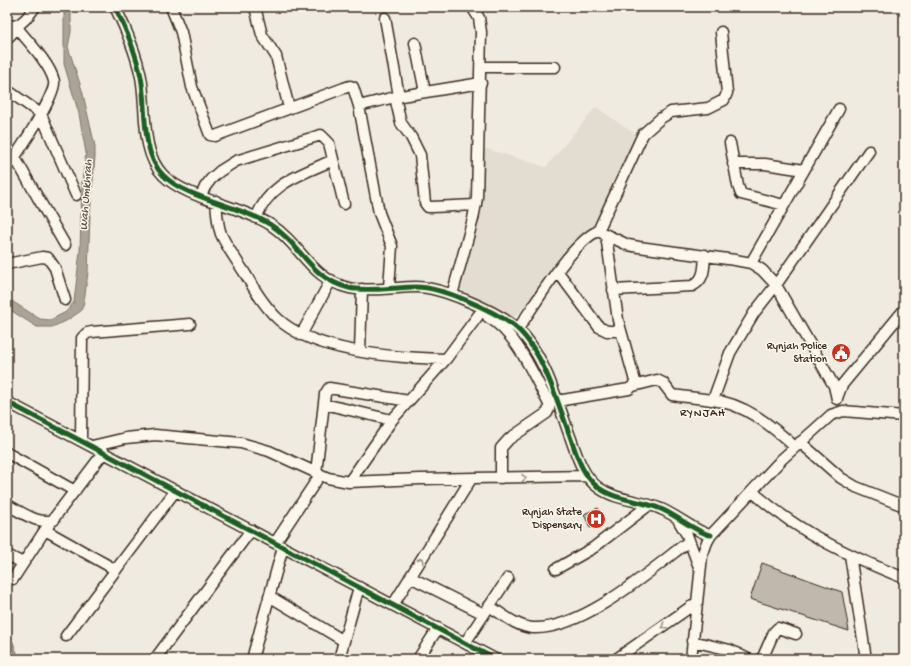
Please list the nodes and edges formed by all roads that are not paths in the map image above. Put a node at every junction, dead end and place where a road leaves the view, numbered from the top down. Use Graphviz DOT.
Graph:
graph roads {
  1 [pos="35,7"];
  2 [pos="115,7"];
  3 [pos="171,7"];
  4 [pos="255,7"];
  5 [pos="472,7"];
  6 [pos="385,18"];
  7 [pos="16,25"];
  8 [pos="721,32"];
  9 [pos="7,40"];
  10 [pos="415,43"];
  11 [pos="481,67"];
  12 [pos="555,67"];
  13 [pos="480,83"];
  14 [pos="7,90"];
  15 [pos="424,92"];
  16 [pos="397,96"];
  17 [pos="359,106"];
  18 [pos="289,108"];
  19 [pos="839,109"];
  20 [pos="41,114"];
  21 [pos="730,143"];
  22 [pos="869,150"];
  23 [pos="14,156"];
  24 [pos="333,160"];
  25 [pos="733,164"];
  26 [pos="7,167"];
  27 [pos="804,170"];
  28 [pos="76,195"];
  29 [pos="201,196"];
  30 [pos="216,201"];
  31 [pos="344,204"];
  32 [pos="476,205"];
  33 [pos="784,205"];
  34 [pos="256,218"];
  35 [pos="602,233"];
  36 [pos="66,245"];
  37 [pos="705,255"];
  38 [pos="751,263"];
  39 [pos="7,264"];
  40 [pos="558,272"];
  41 [pos="331,280"];
  42 [pos="776,285"];
  43 [pos="389,287"];
  44 [pos="362,289"];
  45 [pos="613,290"];
  46 [pos="452,295"];
  47 [pos="65,300"];
  48 [pos="481,311"];
  49 [pos="903,311"];
  50 [pos="190,324"];
  51 [pos="518,329"];
  52 [pos="621,331"];
  53 [pos="301,334"];
  54 [pos="360,351"];
  55 [pos="446,359"];
  56 [pos="633,386"];
  57 [pos="837,399"];
  58 [pos="713,400"];
  59 [pos="409,401"];
  60 [pos="557,401"];
  61 [pos="7,402"];
  62 [pos="324,404"];
  63 [pos="839,412"];
  64 [pos="904,416"];
  65 [pos="392,420"];
  66 [pos="81,440"];
  67 [pos="798,444"];
  68 [pos="92,446"];
  69 [pos="104,452"];
  70 [pos="7,453"];
  71 [pos="318,474"];
  72 [pos="587,476"];
  73 [pos="471,478"];
  74 [pos="501,478"];
  75 [pos="349,482"];
  76 [pos="176,490"];
  77 [pos="75,491"];
  78 [pos="752,491"];
  79 [pos="7,504"];
  80 [pos="649,505"];
  81 [pos="904,506"];
  82 [pos="676,516"];
  83 [pos="54,520"];
  84 [pos="45,530"];
  85 [pos="251,530"];
  86 [pos="711,536"];
  87 [pos="689,541"];
  88 [pos="279,545"];
  89 [pos="7,555"];
  90 [pos="850,555"];
  91 [pos="23,563"];
  92 [pos="556,569"];
  93 [pos="700,569"];
  94 [pos="116,570"];
  95 [pos="410,577"];
  96 [pos="13,578"];
  97 [pos="508,578"];
  98 [pos="904,578"];
  99 [pos="359,587"];
  100 [pos="269,596"];
  101 [pos="696,603"];
  102 [pos="393,605"];
  103 [pos="486,610"];
  104 [pos="438,628"];
  105 [pos="796,634"];
  106 [pos="66,636"];
  107 [pos="344,641"];
  108 [pos="692,641"];
  109 [pos="466,643"];
  110 [pos="156,659"];
  111 [pos="252,659"];
  112 [pos="339,659"];
  113 [pos="418,659"];
  114 [pos="495,659"];
  115 [pos="616,659"];
  116 [pos="691,659"];
  117 [pos="748,659"];
  118 [pos="762,659"];
  119 [pos="866,659"];
  1 -- 7 [label="street"];
  2 -- 29 [label="street"];
  3 -- 18 [label="street"];
  4 -- 18 [label="street"];
  5 -- 11 [label="street"];
  6 -- 16 [label="street"];
  7 -- 9 [label="street"];
  7 -- 20 [label="street"];
  8 -- 35 [label="street"];
  10 -- 15 [label="street"];
  11 -- 12 [label="street"];
  11 -- 13 [label="street"];
  13 -- 15 [label="street"];
  13 -- 32 [label="street"];
  14 -- 20 [label="street"];
  15 -- 16 [label="street"];
  16 -- 17 [label="street"];
  16 -- 32 [label="street"];
  17 -- 18 [label="street"];
  17 -- 43 [label="street"];
  19 -- 27 [label="street"];
  20 -- 23 [label="street"];
  20 -- 28 [label="street"];
  21 -- 25 [label="street"];
  22 -- 42 [label="street"];
  23 -- 26 [label="street"];
  23 -- 36 [label="street"];
  24 -- 29 [label="street"];
  24 -- 31 [label="street"];
  24 -- 34 [label="street"];
  25 -- 27 [label="street"];
  25 -- 33 [label="street"];
  27 -- 33 [label="street"];
  29 -- 30 [label="street"];
  30 -- 34 [label="street"];
  30 -- 53 [label="street"];
  32 -- 46 [label="street"];
  33 -- 38 [label="street"];
  34 -- 41 [label="street"];
  35 -- 37 [label="street"];
  35 -- 40 [label="street"];
  35 -- 45 [label="street"];
  37 -- 38 [label="street"];
  37 -- 45 [label="street"];
  38 -- 42 [label="street"];
  39 -- 47 [label="street"];
  40 -- 51 [label="street"];
  40 -- 52 [label="street"];
  41 -- 44 [label="street"];
  41 -- 53 [label="street"];
  42 -- 57 [label="street"];
  42 -- 58 [label="street"];
  43 -- 44 [label="street"];
  43 -- 46 [label="street"];
  44 -- 54 [label="street"];
  45 -- 52 [label="street"];
  46 -- 48 [label="street"];
  48 -- 51 [label="street"];
  48 -- 55 [label="street"];
  48 -- 74 [label="street"];
  49 -- 57 [label="street"];
  50 -- 66 [label="street"];
  51 -- 60 [label="street"];
  52 -- 56 [label="street"];
  53 -- 54 [label="street"];
  54 -- 55 [label="street"];
  55 -- 59 [label="street"];
  56 -- 58 [label="street"];
  56 -- 60 [label="street"];
  57 -- 63 [label="street"];
  58 -- 67 [label="street"];
  59 -- 62 [label="street"];
  59 -- 65 [label="street"];
  60 -- 72 [label="street"];
  61 -- 66 [label="street"];
  62 -- 65 [label="street"];
  62 -- 71 [label="street"];
  63 -- 64 [label="street"];
  63 -- 67 [label="street"];
  65 -- 75 [label="street"];
  66 -- 68 [label="street"];
  67 -- 78 [label="street"];
  67 -- 81 [label="street"];
  68 -- 69 [label="street"];
  68 -- 71 [label="street"];
  69 -- 76 [label="street"];
  69 -- 77 [label="street"];
  70 -- 77 [label="street"];
  71 -- 75 [label="street"];
  71 -- 88 [label="street"];
  74 -- 72 [label="street, one-way"];
  72 -- 80 [label="street"];
  73 -- 74 [label="street"];
  73 -- 75 [label="street"];
  95 -- 73 [label="street, one-way"];
  76 -- 85 [label="street"];
  76 -- 94 [label="street"];
  77 -- 83 [label="street"];
  78 -- 86 [label="street"];
  78 -- 90 [label="street"];
  79 -- 83 [label="street"];
  80 -- 82 [label="street"];
  80 -- 92 [label="street"];
  82 -- 86 [label="street"];
  82 -- 87 [label="street"];
  83 -- 84 [label="street"];
  84 -- 91 [label="street"];
  84 -- 94 [label="street"];
  85 -- 88 [label="street"];
  85 -- 110 [label="street"];
  86 -- 93 [label="street"];
  87 -- 93 [label="street"];
  87 -- 103 [label="street"];
  88 -- 99 [label="street"];
  88 -- 100 [label="street"];
  89 -- 91 [label="street"];
  90 -- 98 [label="street"];
  90 -- 119 [label="street"];
  91 -- 96 [label="street"];
  93 -- 101 [label="street"];
  94 -- 106 [label="street"];
  95 -- 102 [label="street"];
  95 -- 103 [label="street"];
  97 -- 103 [label="street"];
  99 -- 102 [label="street"];
  99 -- 107 [label="street"];
  100 -- 107 [label="street"];
  100 -- 111 [label="street"];
  101 -- 108 [label="street"];
  101 -- 115 [label="street, one-way"];
  102 -- 104 [label="street"];
  103 -- 109 [label="street"];
  104 -- 109 [label="street"];
  104 -- 113 [label="street"];
  105 -- 118 [label="street"];
  107 -- 112 [label="street"];
  108 -- 116 [label="street"];
  108 -- 117 [label="street"];
  109 -- 114 [label="street"];
}
